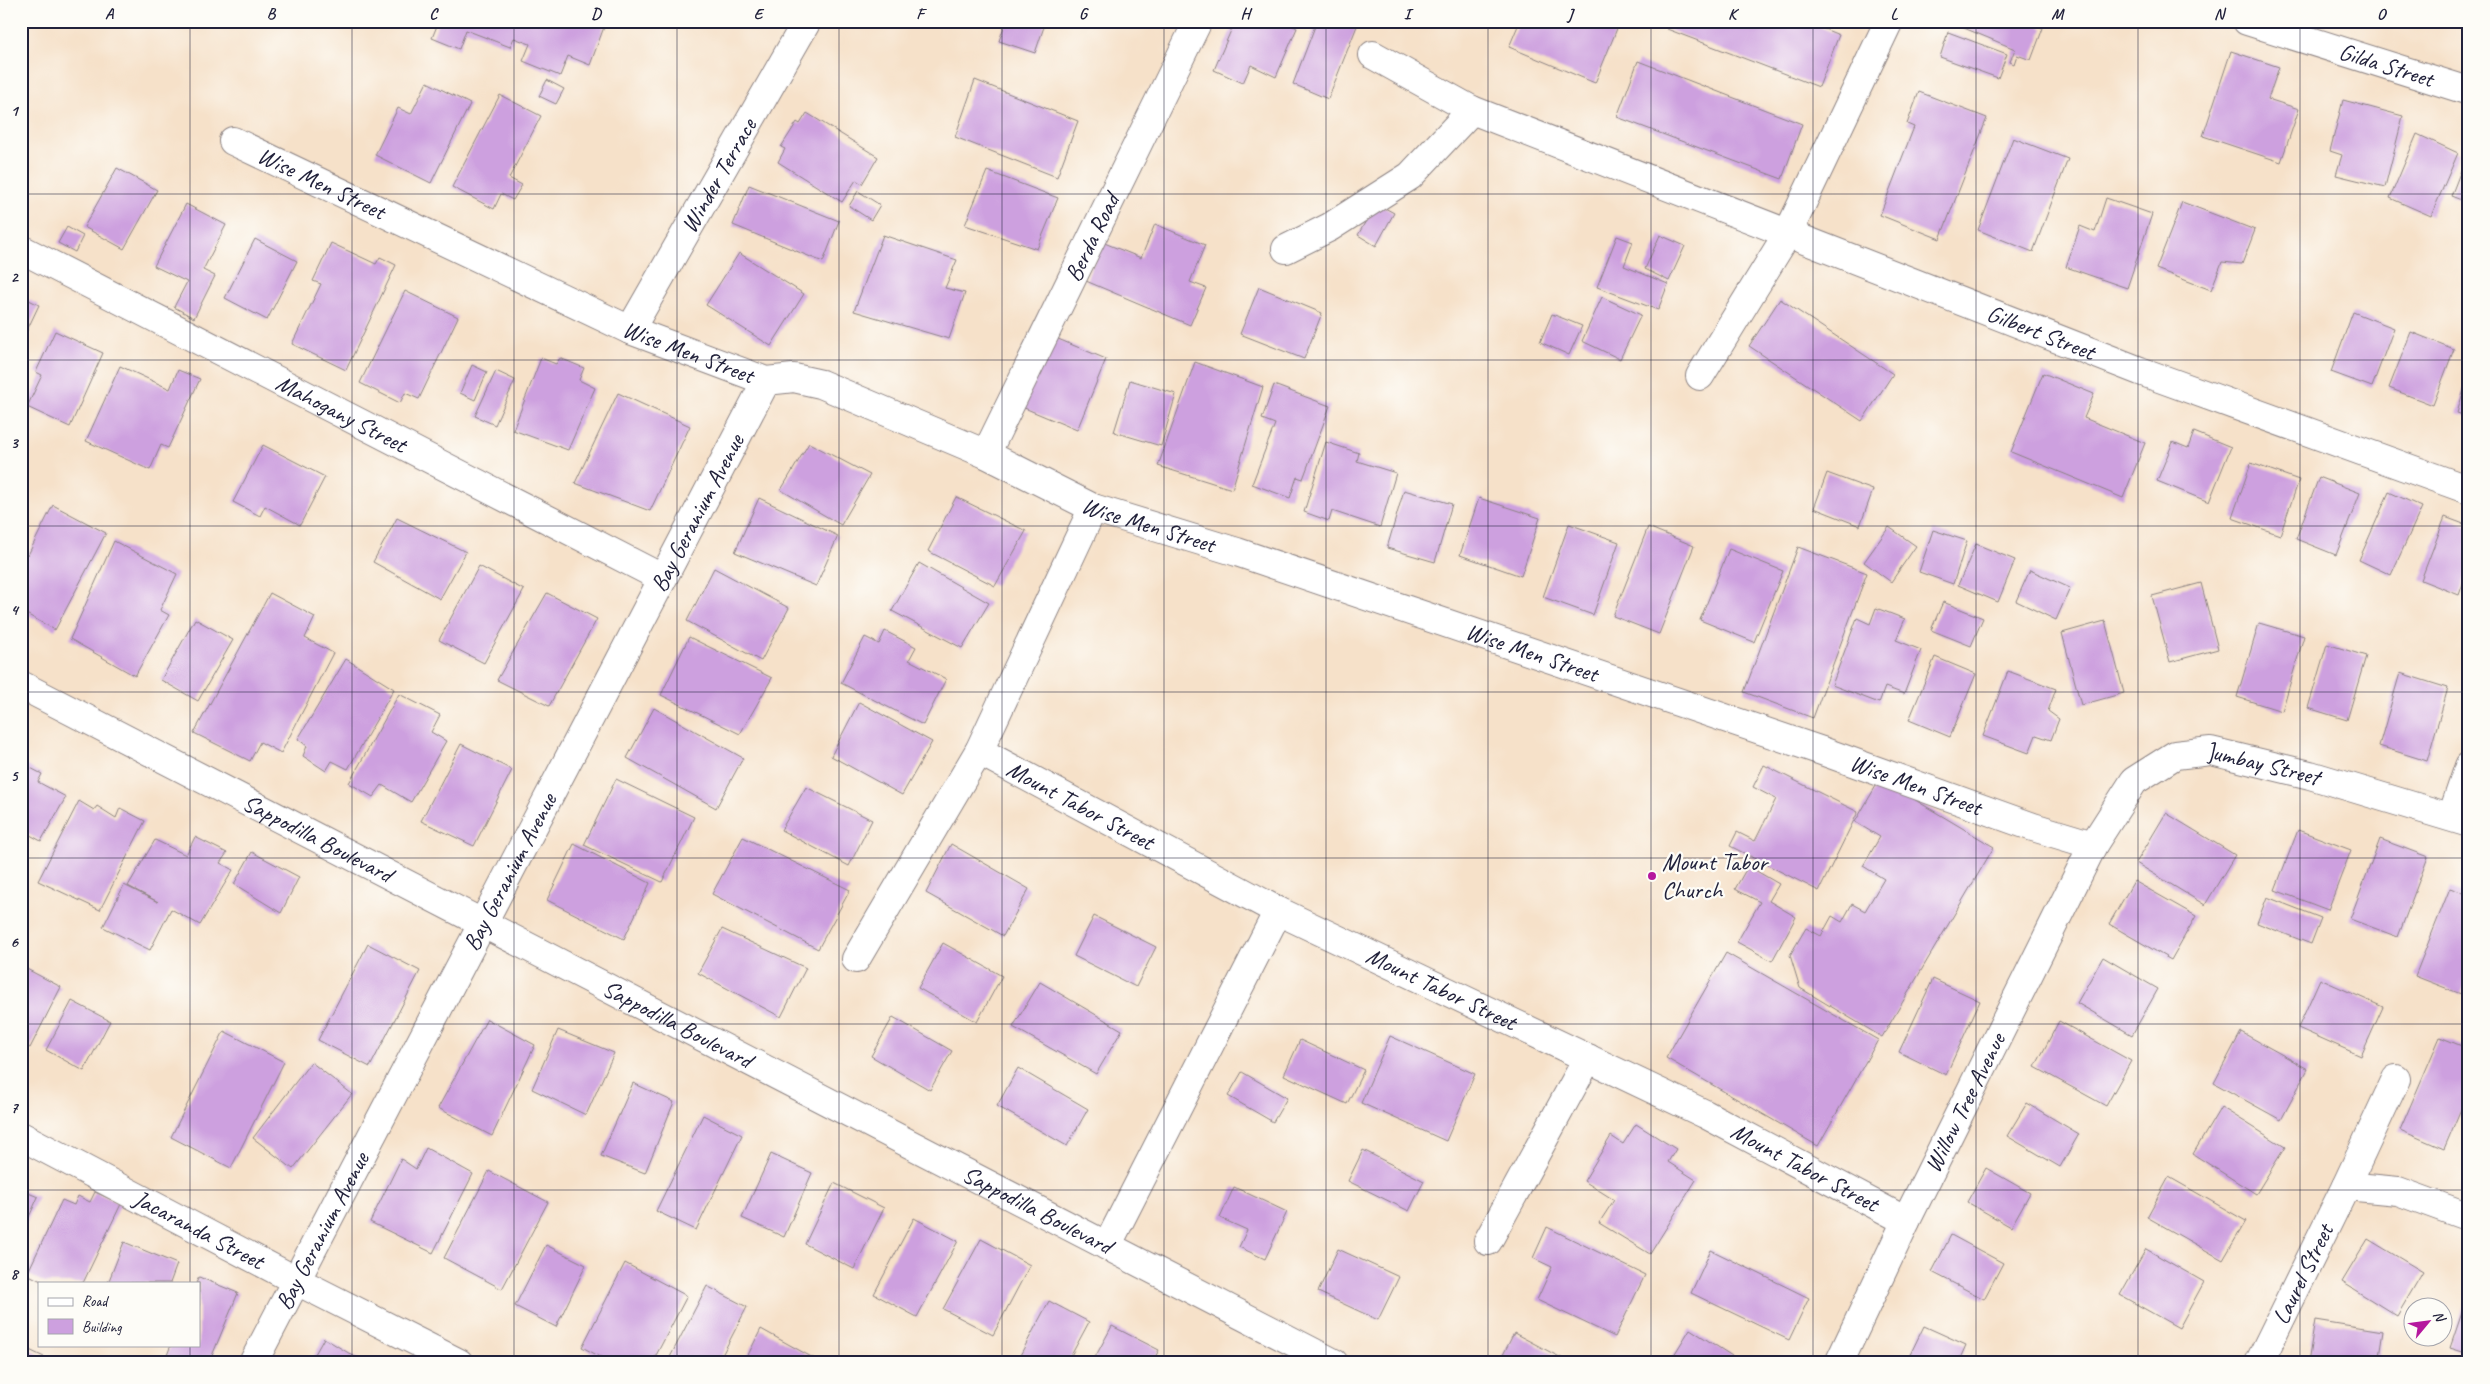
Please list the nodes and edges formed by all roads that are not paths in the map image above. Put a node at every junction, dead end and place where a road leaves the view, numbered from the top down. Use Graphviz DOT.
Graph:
graph roads {
  1 [pos="807,21"];
  2 [pos="1198,21"];
  3 [pos="1888,21"];
  4 [pos="2247,21"];
  5 [pos="1373,55"];
  6 [pos="2469,91"];
  7 [pos="1472,110"];
  8 [pos="233,141"];
  9 [pos="1788,233"];
  10 [pos="21,249"];
  11 [pos="1286,249"];
  12 [pos="630,330"];
  13 [pos="1700,376"];
  14 [pos="766,381"];
  15 [pos="986,454"];
  16 [pos="2469,490"];
  17 [pos="1093,508"];
  18 [pos="662,578"];
  19 [pos="21,685"];
  20 [pos="979,751"];
  21 [pos="2469,766"];
  22 [pos="2461,820"];
  23 [pos="2092,845"];
  24 [pos="1278,911"];
  25 [pos="483,924"];
  26 [pos="856,959"];
  27 [pos="1588,1058"];
  28 [pos="2396,1079"];
  29 [pos="21,1136"];
  30 [pos="2346,1186"];
  31 [pos="2469,1217"];
  32 [pos="1906,1221"];
  33 [pos="1488,1241"];
  34 [pos="1107,1246"];
  35 [pos="295,1280"];
  36 [pos="253,1363"];
  37 [pos="459,1363"];
  38 [pos="1334,1363"];
  39 [pos="1839,1363"];
  40 [pos="2259,1363"];
  1 -- 12 [label="street, Winder Terrace"];
  2 -- 15 [label="street, Berda Road"];
  3 -- 9 [label="street"];
  4 -- 6 [label="street, Gilda Street"];
  5 -- 7 [label="street, Gilbert Street"];
  7 -- 9 [label="street, Gilbert Street"];
  7 -- 11 [label="street"];
  8 -- 12 [label="street, Wise Men Street"];
  9 -- 13 [label="street"];
  9 -- 16 [label="street, Gilbert Street"];
  10 -- 18 [label="street, Mahogany Street"];
  12 -- 14 [label="street, Wise Men Street"];
  14 -- 15 [label="street, Wise Men Street"];
  14 -- 18 [label="street, Bay Geranium Avenue"];
  15 -- 17 [label="street, Wise Men Street"];
  17 -- 20 [label="street"];
  17 -- 23 [label="street, Wise Men Street"];
  18 -- 25 [label="street, Bay Geranium Avenue"];
  19 -- 25 [label="street, Sappodilla Boulevard"];
  20 -- 24 [label="street, Mount Tabor Street"];
  20 -- 26 [label="street"];
  21 -- 22 [label="street"];
  22 -- 23 [label="street, Jumbay Street"];
  23 -- 32 [label="street, Willow Tree Avenue"];
  24 -- 27 [label="street, Mount Tabor Street"];
  24 -- 34 [label="street"];
  25 -- 34 [label="street, Sappodilla Boulevard"];
  25 -- 35 [label="street, Bay Geranium Avenue"];
  27 -- 32 [label="street, Mount Tabor Street"];
  27 -- 33 [label="street"];
  28 -- 30 [label="street, Laurel Street"];
  29 -- 35 [label="street, Jacaranda Street"];
  30 -- 31 [label="street"];
  30 -- 40 [label="street, Laurel Street"];
  32 -- 39 [label="street, Willow Tree Avenue"];
  34 -- 38 [label="street, Sappodilla Boulevard"];
  35 -- 36 [label="street, Bay Geranium Avenue"];
  35 -- 37 [label="street, Jacaranda Street"];
}
